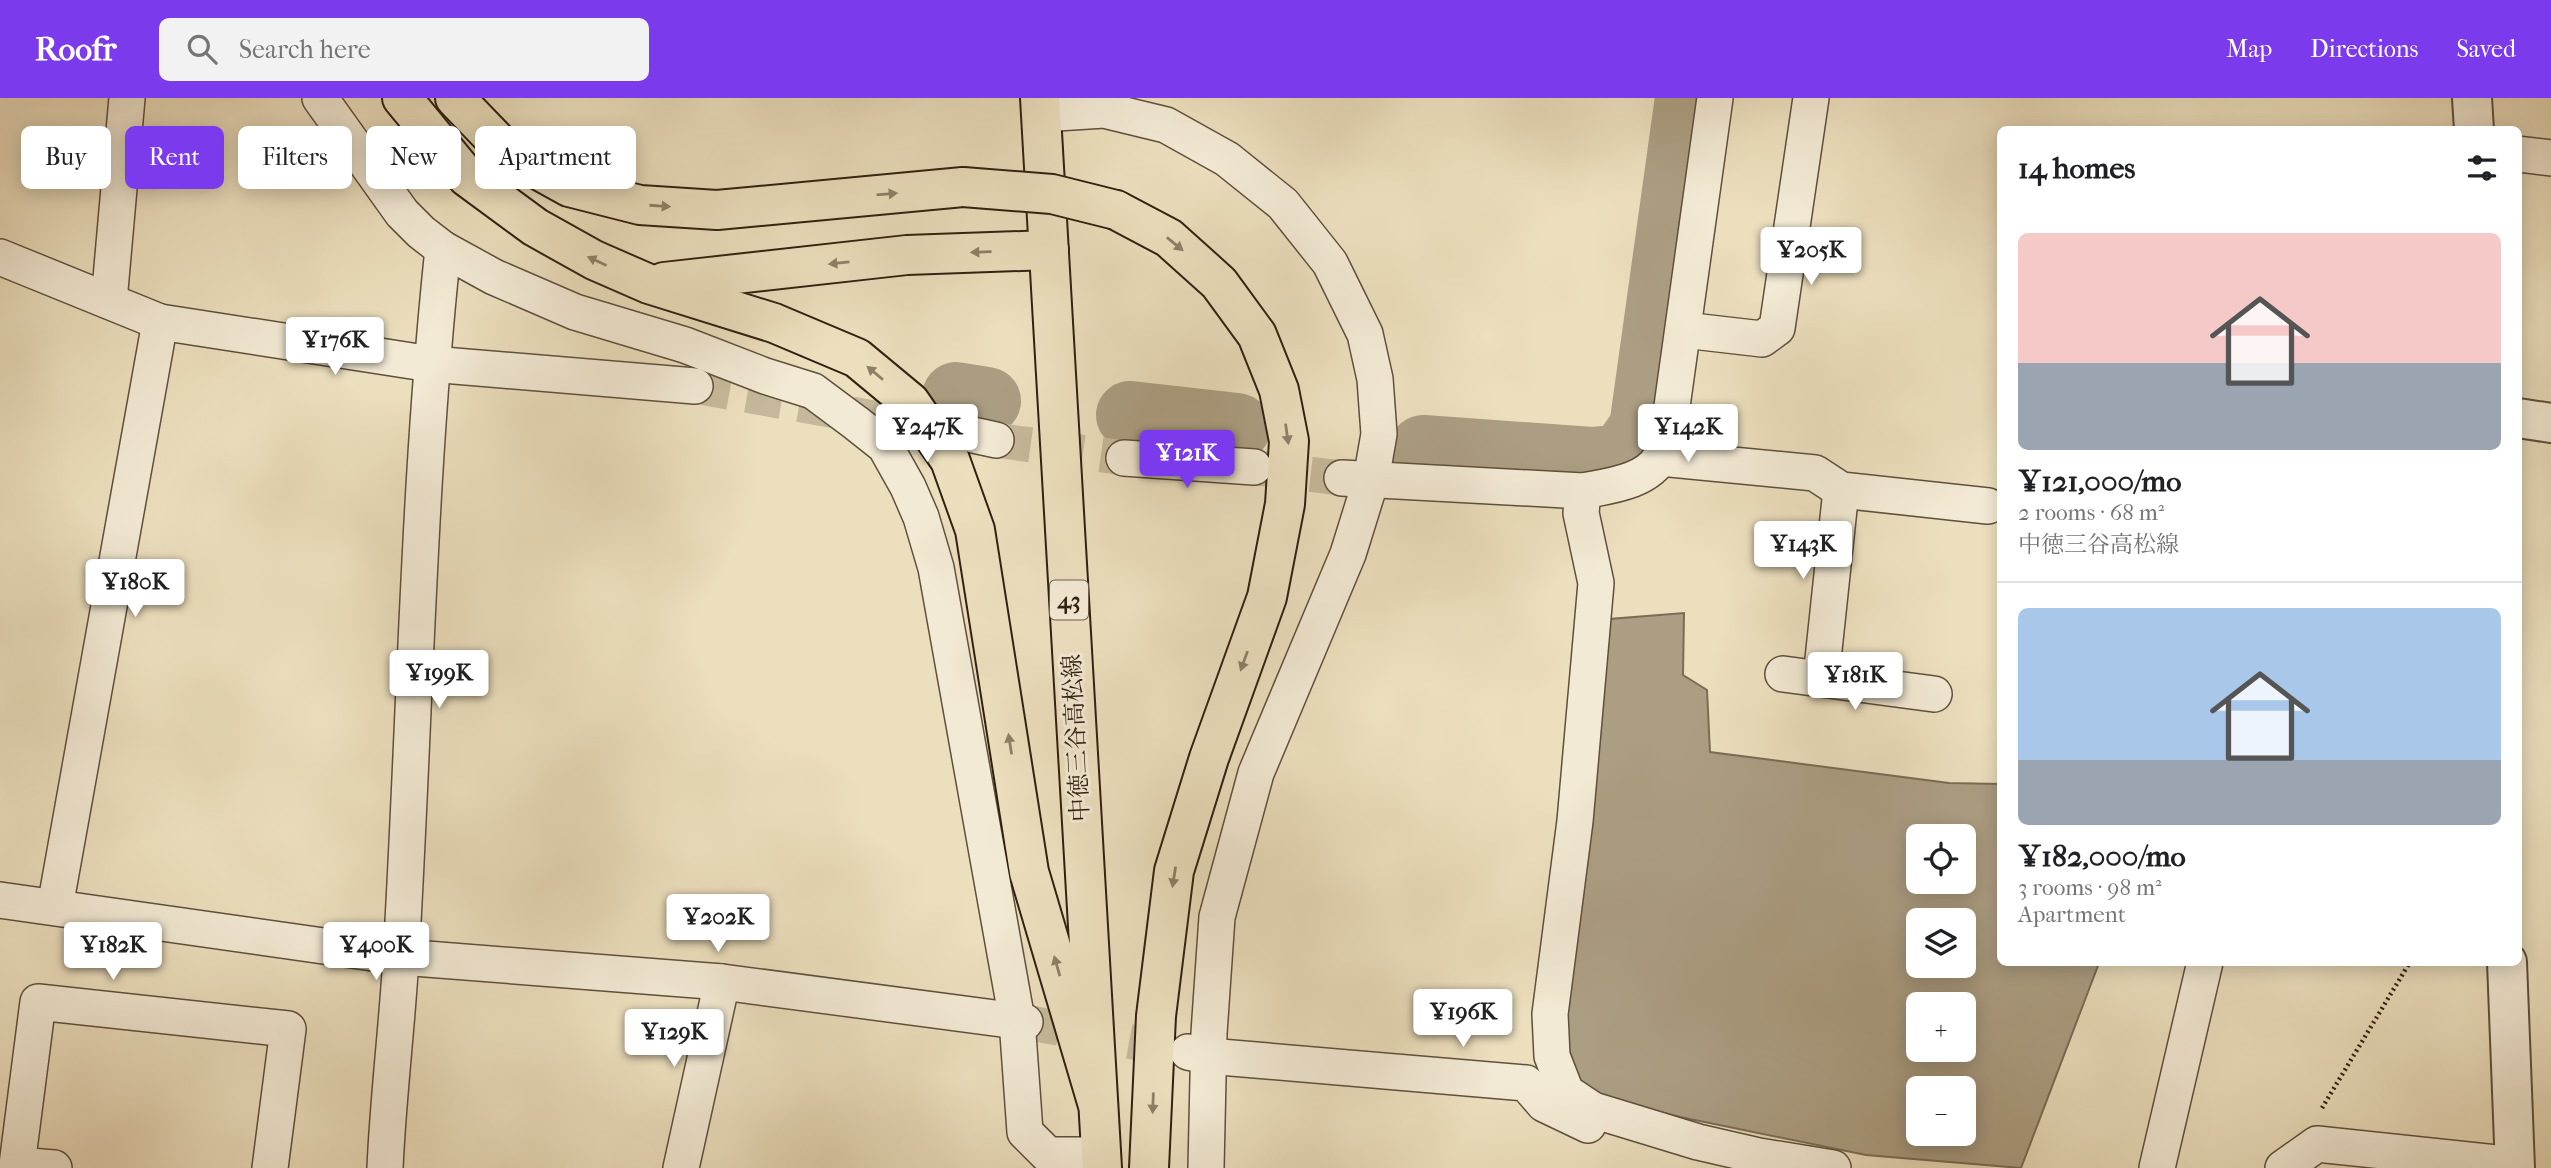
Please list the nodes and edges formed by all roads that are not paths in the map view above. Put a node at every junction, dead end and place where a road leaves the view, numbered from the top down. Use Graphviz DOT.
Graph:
graph roads {
  1 [pos="127,98"];
  2 [pos="320,98"];
  3 [pos="402,98"];
  4 [pos="455,98"];
  5 [pos="1715,98"];
  6 [pos="1811,98"];
  7 [pos="2472,98"];
  8 [pos="1040,106"];
  9 [pos="2474,126"];
  10 [pos="2522,154"];
  11 [pos="2551,158"];
  12 [pos="443,249"];
  13 [pos="1049,250"];
  14 [pos="0,257"];
  15 [pos="649,284"];
  16 [pos="109,301"];
  17 [pos="160,321"];
  18 [pos="1684,330"];
  19 [pos="431,363"];
  20 [pos="695,386"];
  21 [pos="2522,419"];
  22 [pos="2551,423"];
  23 [pos="1124,458"];
  24 [pos="1660,458"];
  25 [pos="1254,467"];
  26 [pos="1357,479"];
  27 [pos="1841,490"];
  28 [pos="1583,491"];
  29 [pos="1989,506"];
  30 [pos="1783,674"];
  31 [pos="1821,678"];
  32 [pos="1934,694"];
  33 [pos="0,900"];
  34 [pos="55,907"];
  35 [pos="401,957"];
  36 [pos="2204,966"];
  37 [pos="2507,966"];
  38 [pos="722,982"];
  39 [pos="1021,1021"];
  40 [pos="1198,1054"];
  41 [pos="1097,1102"];
  42 [pos="1698,1142"];
  43 [pos="1101,1161"];
  44 [pos="1758,1162"];
  45 [pos="2515,1166"];
  46 [pos="54,1168"];
  47 [pos="270,1168"];
  48 [pos="385,1168"];
  49 [pos="681,1168"];
  50 [pos="1149,1168"];
  51 [pos="1206,1168"];
  52 [pos="1833,1168"];
  53 [pos="2157,1168"];
  54 [pos="2283,1168"];
  1 -- 16 [label="street"];
  2 -- 12 [label="street"];
  15 -- 3 [label="main road, one-way"];
  4 -- 50 [label="main road, one-way, bridge"];
  5 -- 18 [label="street"];
  6 -- 18 [label="street"];
  7 -- 9 [label="street"];
  8 -- 13 [label="main road, 中徳三谷高松線 / 43"];
  8 -- 26 [label="street"];
  10 -- 11 [label="street"];
  12 -- 19 [label="street"];
  12 -- 39 [label="street"];
  13 -- 15 [label="main road, one-way"];
  13 -- 41 [label="main road, 中徳三谷高松線 / 43"];
  14 -- 16 [label="street"];
  41 -- 15 [label="main road, one-way"];
  16 -- 17 [label="street"];
  17 -- 19 [label="street"];
  17 -- 34 [label="street"];
  18 -- 24 [label="street"];
  19 -- 20 [label="street"];
  19 -- 35 [label="street"];
  21 -- 22 [label="street"];
  23 -- 25 [label="street"];
  24 -- 27 [label="street"];
  24 -- 28 [label="street"];
  26 -- 28 [label="street"];
  26 -- 40 [label="street"];
  27 -- 29 [label="street"];
  27 -- 31 [label="street"];
  28 -- 42 [label="street"];
  30 -- 31 [label="street"];
  31 -- 32 [label="street"];
  33 -- 34 [label="street"];
  34 -- 35 [label="street"];
  35 -- 38 [label="street"];
  35 -- 48 [label="street"];
  36 -- 53 [label="street"];
  37 -- 45 [label="street"];
  38 -- 39 [label="street"];
  38 -- 49 [label="street"];
  39 -- 43 [label="street"];
  40 -- 42 [label="street"];
  40 -- 51 [label="street"];
  41 -- 43 [label="main road, 中徳三谷高松線 / 43"];
  42 -- 44 [label="street"];
  44 -- 52 [label="street"];
  45 -- 54 [label="street"];
  46 -- 47 [label="street"];
}
